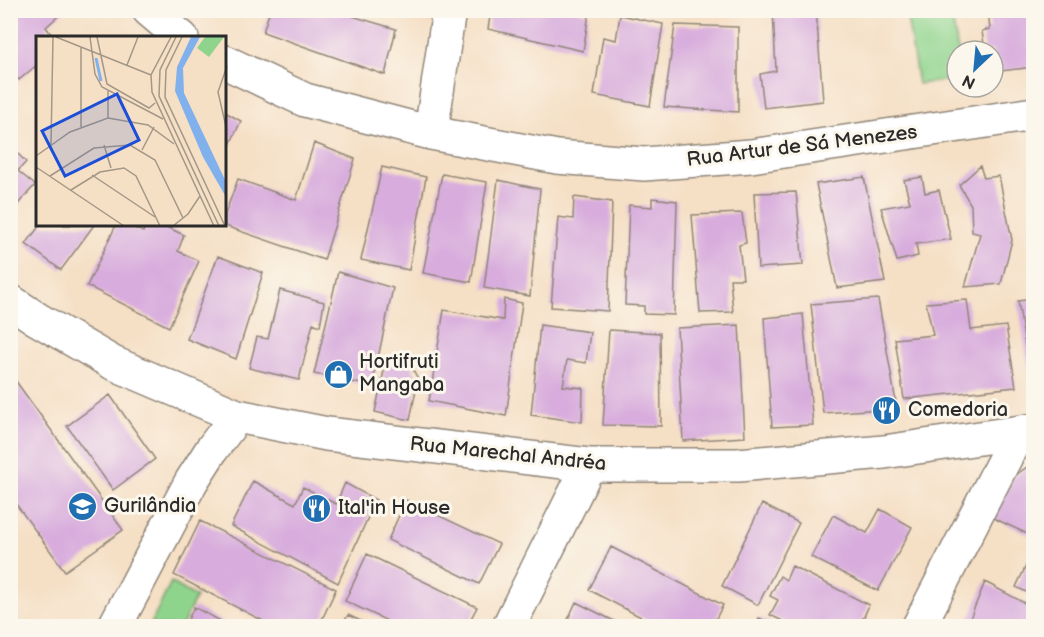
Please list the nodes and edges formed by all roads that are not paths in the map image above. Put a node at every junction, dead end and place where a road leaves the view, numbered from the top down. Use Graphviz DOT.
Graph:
graph roads {
  1 [pos="149,10"];
  2 [pos="449,10"];
  3 [pos="180,36"];
  4 [pos="226,62"];
  5 [pos="1034,114"];
  6 [pos="431,134"];
  7 [pos="10,301"];
  8 [pos="237,416"];
  9 [pos="1026,432"];
  10 [pos="589,465"];
  11 [pos="115,627"];
  12 [pos="509,627"];
  13 [pos="919,627"];
  1 -- 3 [label="street"];
  2 -- 6 [label="street"];
  4 -- 6 [label="street, Rua Artur de Sá Menezes"];
  5 -- 6 [label="street, Rua Artur de Sá Menezes"];
  7 -- 8 [label="street, Rua Marechal Andréa"];
  8 -- 10 [label="street, Rua Marechal Andréa"];
  8 -- 11 [label="street"];
  9 -- 10 [label="street, Rua Marechal Andréa"];
  9 -- 13 [label="street"];
  10 -- 12 [label="street"];
}
